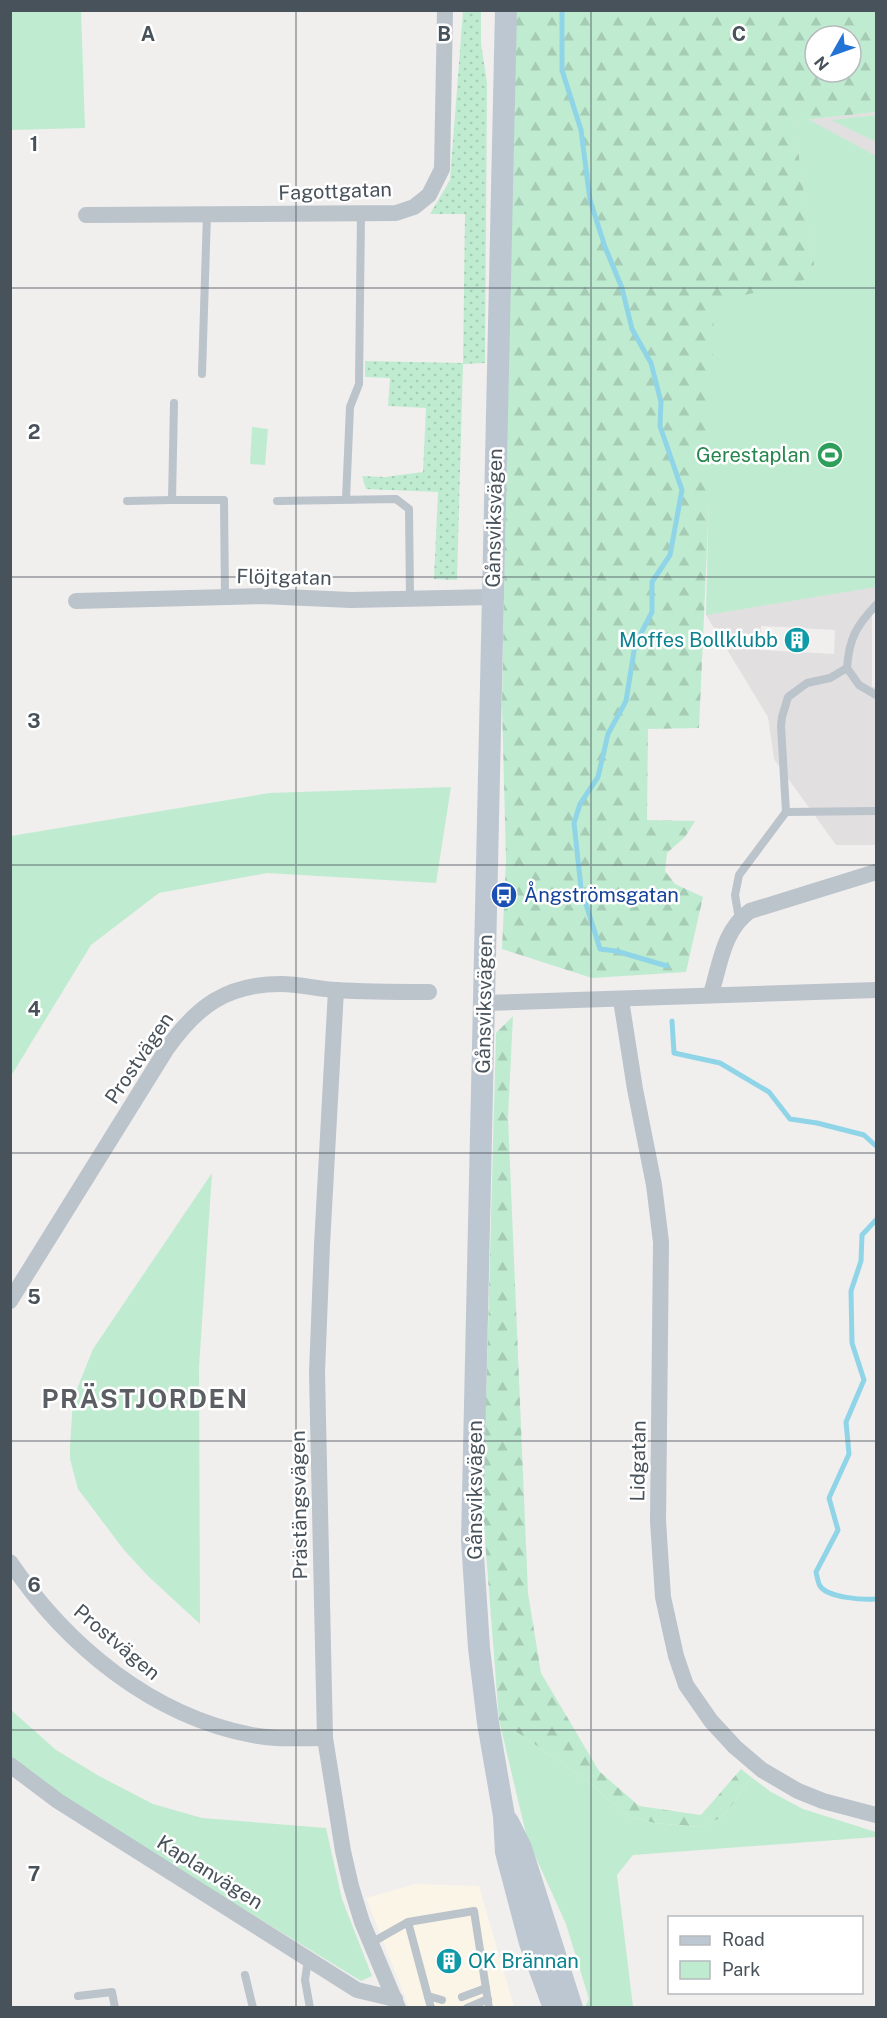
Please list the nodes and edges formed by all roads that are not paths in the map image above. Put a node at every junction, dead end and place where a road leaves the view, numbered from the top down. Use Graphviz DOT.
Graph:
graph roads {
  1 [pos="445,10"];
  2 [pos="506,10"];
  3 [pos="361,213"];
  4 [pos="207,214"];
  5 [pos="86,215"];
  6 [pos="202,374"];
  7 [pos="174,403"];
  8 [pos="345,499"];
  9 [pos="172,500"];
  10 [pos="127,501"];
  11 [pos="277,501"];
  12 [pos="225,597"];
  13 [pos="492,597"];
  14 [pos="410,598"];
  15 [pos="76,601"];
  16 [pos="876,606"];
  17 [pos="847,668"];
  18 [pos="876,695"];
  19 [pos="876,811"];
  20 [pos="786,812"];
  21 [pos="876,872"];
  22 [pos="739,919"];
  23 [pos="336,990"];
  24 [pos="876,990"];
  25 [pos="429,992"];
  26 [pos="711,994"];
  27 [pos="621,1000"];
  28 [pos="484,1003"];
  29 [pos="10,1301"];
  30 [pos="10,1562"];
  31 [pos="325,1738"];
  32 [pos="10,1765"];
  33 [pos="876,1815"];
  34 [pos="504,1816"];
  35 [pos="408,1922"];
  36 [pos="371,1943"];
  37 [pos="309,1959"];
  38 [pos="245,1975"];
  39 [pos="486,1988"];
  40 [pos="78,1996"];
  41 [pos="428,1996"];
  42 [pos="462,1997"];
  43 [pos="442,2000"];
  44 [pos="397,2003"];
  45 [pos="489,2003"];
  46 [pos="115,2007"];
  47 [pos="253,2007"];
  48 [pos="310,2007"];
  49 [pos="431,2007"];
  50 [pos="467,2007"];
  51 [pos="554,2007"];
  52 [pos="572,2007"];
  1 -- 3 [label="street, Fagottgatan"];
  2 -- 13 [label="main road, Gånsviksvägen"];
  3 -- 4 [label="street, Fagottgatan"];
  3 -- 8 [label="lane"];
  4 -- 5 [label="street, Fagottgatan"];
  4 -- 6 [label="lane"];
  7 -- 9 [label="lane"];
  8 -- 11 [label="lane"];
  8 -- 14 [label="lane"];
  9 -- 10 [label="lane"];
  9 -- 12 [label="lane"];
  12 -- 14 [label="street, Flöjtgatan"];
  12 -- 15 [label="street, Flöjtgatan"];
  13 -- 14 [label="street, Flöjtgatan"];
  13 -- 28 [label="main road, Gånsviksvägen"];
  16 -- 17 [label="lane"];
  17 -- 18 [label="lane"];
  17 -- 20 [label="lane"];
  19 -- 20 [label="lane"];
  20 -- 22 [label="lane"];
  21 -- 22 [label="street"];
  22 -- 26 [label="street"];
  23 -- 25 [label="street, Prostvägen"];
  23 -- 29 [label="street, Prostvägen"];
  23 -- 31 [label="street, Prästängsvägen"];
  24 -- 26 [label="street"];
  26 -- 27 [label="street"];
  27 -- 28 [label="street"];
  27 -- 33 [label="street, Lidgatan"];
  28 -- 34 [label="main road, Gånsviksvägen"];
  30 -- 31 [label="street, Prostvägen"];
  31 -- 36 [label="street, Prästängsvägen"];
  32 -- 37 [label="street, Kaplanvägen"];
  34 -- 51 [label="main road, Gånsviksvägen"];
  34 -- 52 [label="main road, Gånsviksvägen"];
  35 -- 36 [label="lane"];
  35 -- 39 [label="lane"];
  35 -- 41 [label="lane"];
  36 -- 44 [label="street, Prästängsvägen"];
  37 -- 44 [label="street, Kaplanvägen"];
  37 -- 48 [label="lane"];
  38 -- 47 [label="lane"];
  39 -- 42 [label="lane"];
  39 -- 45 [label="lane"];
  40 -- 46 [label="lane"];
  41 -- 43 [label="lane"];
  41 -- 49 [label="lane"];
  45 -- 50 [label="lane"];
}
